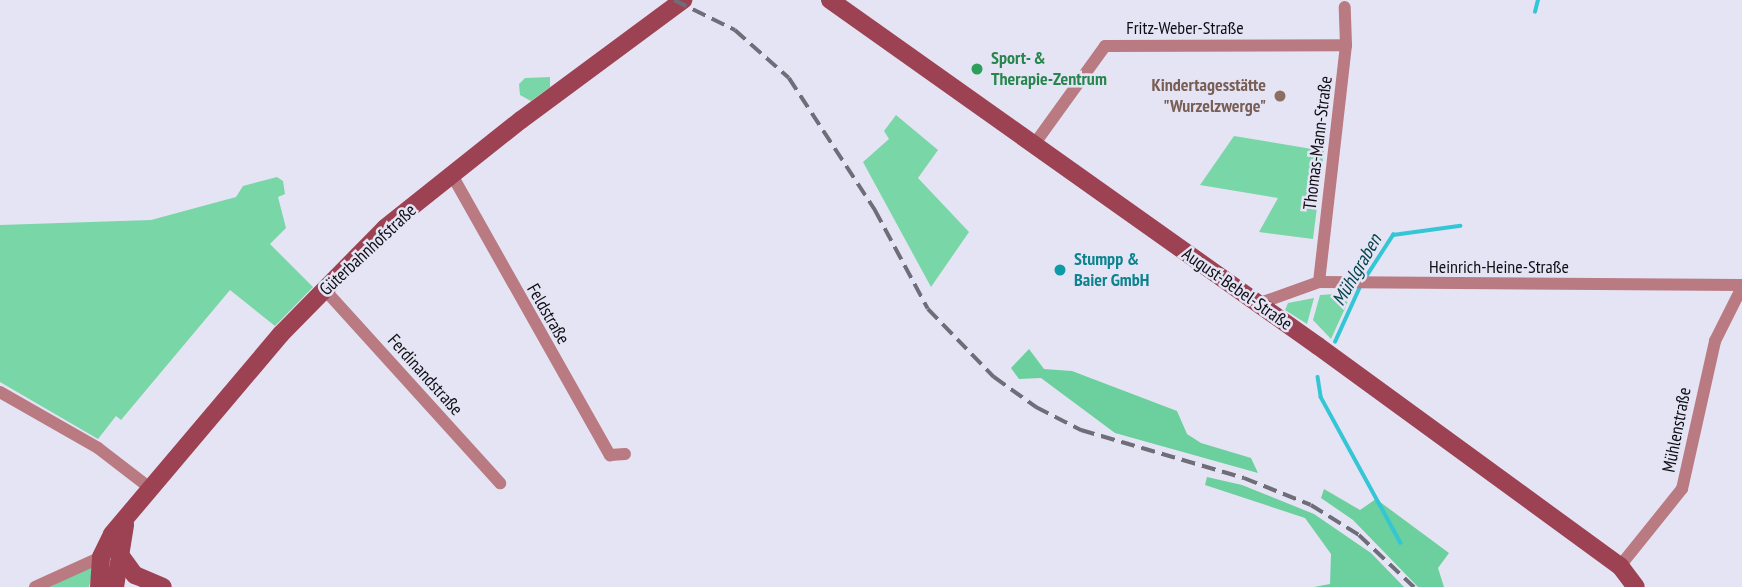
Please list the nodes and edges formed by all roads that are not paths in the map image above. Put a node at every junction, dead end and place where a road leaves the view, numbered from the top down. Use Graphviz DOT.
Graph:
graph roads {
  1 [pos="683,0"];
  2 [pos="830,0"];
  3 [pos="1345,8"];
  4 [pos="1346,45"];
  5 [pos="1033,146"];
  6 [pos="452,175"];
  7 [pos="1319,282"];
  8 [pos="1742,286"];
  9 [pos="325,290"];
  10 [pos="1262,307"];
  11 [pos="0,392"];
  12 [pos="625,454"];
  13 [pos="500,483"];
  14 [pos="150,488"];
  15 [pos="109,554"];
  16 [pos="1620,566"];
  17 [pos="35,587"];
  18 [pos="99,587"];
  19 [pos="116,587"];
  20 [pos="163,587"];
  21 [pos="1636,587"];
  1 -- 6 [label="street, Güterbahnhofstraße"];
  2 -- 5 [label="street, August-Bebel-Straße"];
  3 -- 4 [label="street, Thomas-Mann-Straße"];
  4 -- 5 [label="street, Fritz-Weber-Straße"];
  4 -- 7 [label="street, Thomas-Mann-Straße"];
  5 -- 10 [label="street, August-Bebel-Straße"];
  6 -- 9 [label="street, Güterbahnhofstraße"];
  6 -- 12 [label="street, Feldstraße"];
  7 -- 8 [label="street, Heinrich-Heine-Straße"];
  7 -- 10 [label="street, Heinrich-Heine-Straße"];
  8 -- 16 [label="street, Mühlenstraße"];
  9 -- 13 [label="street, Ferdinandstraße"];
  9 -- 14 [label="street, Güterbahnhofstraße"];
  10 -- 16 [label="street, August-Bebel-Straße"];
  11 -- 14 [label="street"];
  14 -- 15 [label="street, Güterbahnhofstraße"];
  15 -- 17 [label="street"];
  15 -- 18 [label="street, Güterbahnhofstraße"];
  15 -- 19 [label="street"];
  15 -- 20 [label="street"];
  16 -- 21 [label="street, August-Bebel-Straße"];
}
